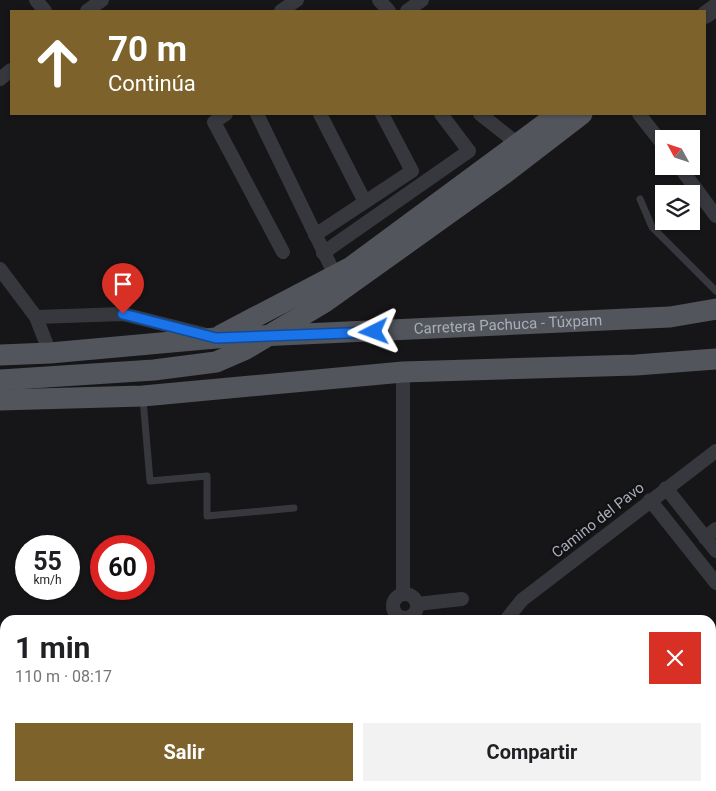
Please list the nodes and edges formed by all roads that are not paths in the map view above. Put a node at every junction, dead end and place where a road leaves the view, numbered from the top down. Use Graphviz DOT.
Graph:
graph roads {
  1 [pos="36,0"];
  2 [pos="102,0"];
  3 [pos="297,0"];
  4 [pos="379,0"];
  5 [pos="422,0"];
  6 [pos="44,10"];
  7 [pos="88,10"];
  8 [pos="282,10"];
  9 [pos="388,10"];
  10 [pos="409,10"];
  11 [pos="10,71"];
  12 [pos="0,79"];
  13 [pos="224,115"];
  14 [pos="257,115"];
  15 [pos="321,115"];
  16 [pos="383,115"];
  17 [pos="442,115"];
  18 [pos="481,115"];
  19 [pos="557,115"];
  20 [pos="581,115"];
  21 [pos="640,115"];
  22 [pos="655,134"];
  23 [pos="518,144"];
  24 [pos="686,175"];
  25 [pos="640,198"];
  26 [pos="365,202"];
  27 [pos="716,216"];
  28 [pos="316,235"];
  29 [pos="283,252"];
  30 [pos="324,252"];
  31 [pos="0,269"];
  32 [pos="335,275"];
  33 [pos="716,291"];
  34 [pos="716,309"];
  35 [pos="36,316"];
  36 [pos="216,338"];
  37 [pos="50,353"];
  38 [pos="0,355"];
  39 [pos="716,359"];
  40 [pos="403,372"];
  41 [pos="0,380"];
  42 [pos="143,396"];
  43 [pos="0,400"];
  44 [pos="716,451"];
  45 [pos="666,488"];
  46 [pos="650,500"];
  47 [pos="294,508"];
  48 [pos="711,534"];
  49 [pos="716,551"];
  50 [pos="716,583"];
  51 [pos="403,594"];
  52 [pos="462,599"];
  53 [pos="417,604"];
  54 [pos="398,615"];
  55 [pos="412,615"];
  56 [pos="510,615"];
  1 -- 6 [label="street"];
  2 -- 7 [label="street"];
  3 -- 8 [label="street"];
  4 -- 9 [label="street"];
  5 -- 10 [label="street"];
  11 -- 12 [label="street"];
  13 -- 29 [label="street"];
  14 -- 28 [label="street"];
  15 -- 26 [label="street"];
  16 -- 26 [label="street"];
  17 -- 30 [label="street"];
  18 -- 23 [label="street"];
  19 -- 23 [label="main road"];
  20 -- 41 [label="main road, bridge"];
  21 -- 22 [label="street"];
  23 -- 32 [label="main road"];
  24 -- 27 [label="street"];
  25 -- 33 [label="lane"];
  26 -- 28 [label="street"];
  28 -- 30 [label="street"];
  30 -- 32 [label="street"];
  31 -- 35 [label="street"];
  32 -- 36 [label="main road"];
  34 -- 36 [label="main road, Carretera Pachuca - Túxpam"];
  35 -- 36 [label="street"];
  35 -- 37 [label="street"];
  36 -- 37 [label="main road, Carretera Pachuca - Túxpam"];
  37 -- 38 [label="main road, Carretera Pachuca - Túxpam"];
  39 -- 40 [label="main road"];
  40 -- 42 [label="main road"];
  40 -- 51 [label="street"];
  42 -- 43 [label="main road"];
  42 -- 47 [label="lane"];
  44 -- 45 [label="street, Camino del Pavo"];
  45 -- 46 [label="street, Camino del Pavo"];
  45 -- 48 [label="street"];
  46 -- 50 [label="street"];
  46 -- 56 [label="street, Camino del Pavo"];
  48 -- 49 [label="street"];
  51 -- 53 [label="street"];
  51 -- 54 [label="street"];
  52 -- 53 [label="street"];
  53 -- 55 [label="street"];
}
